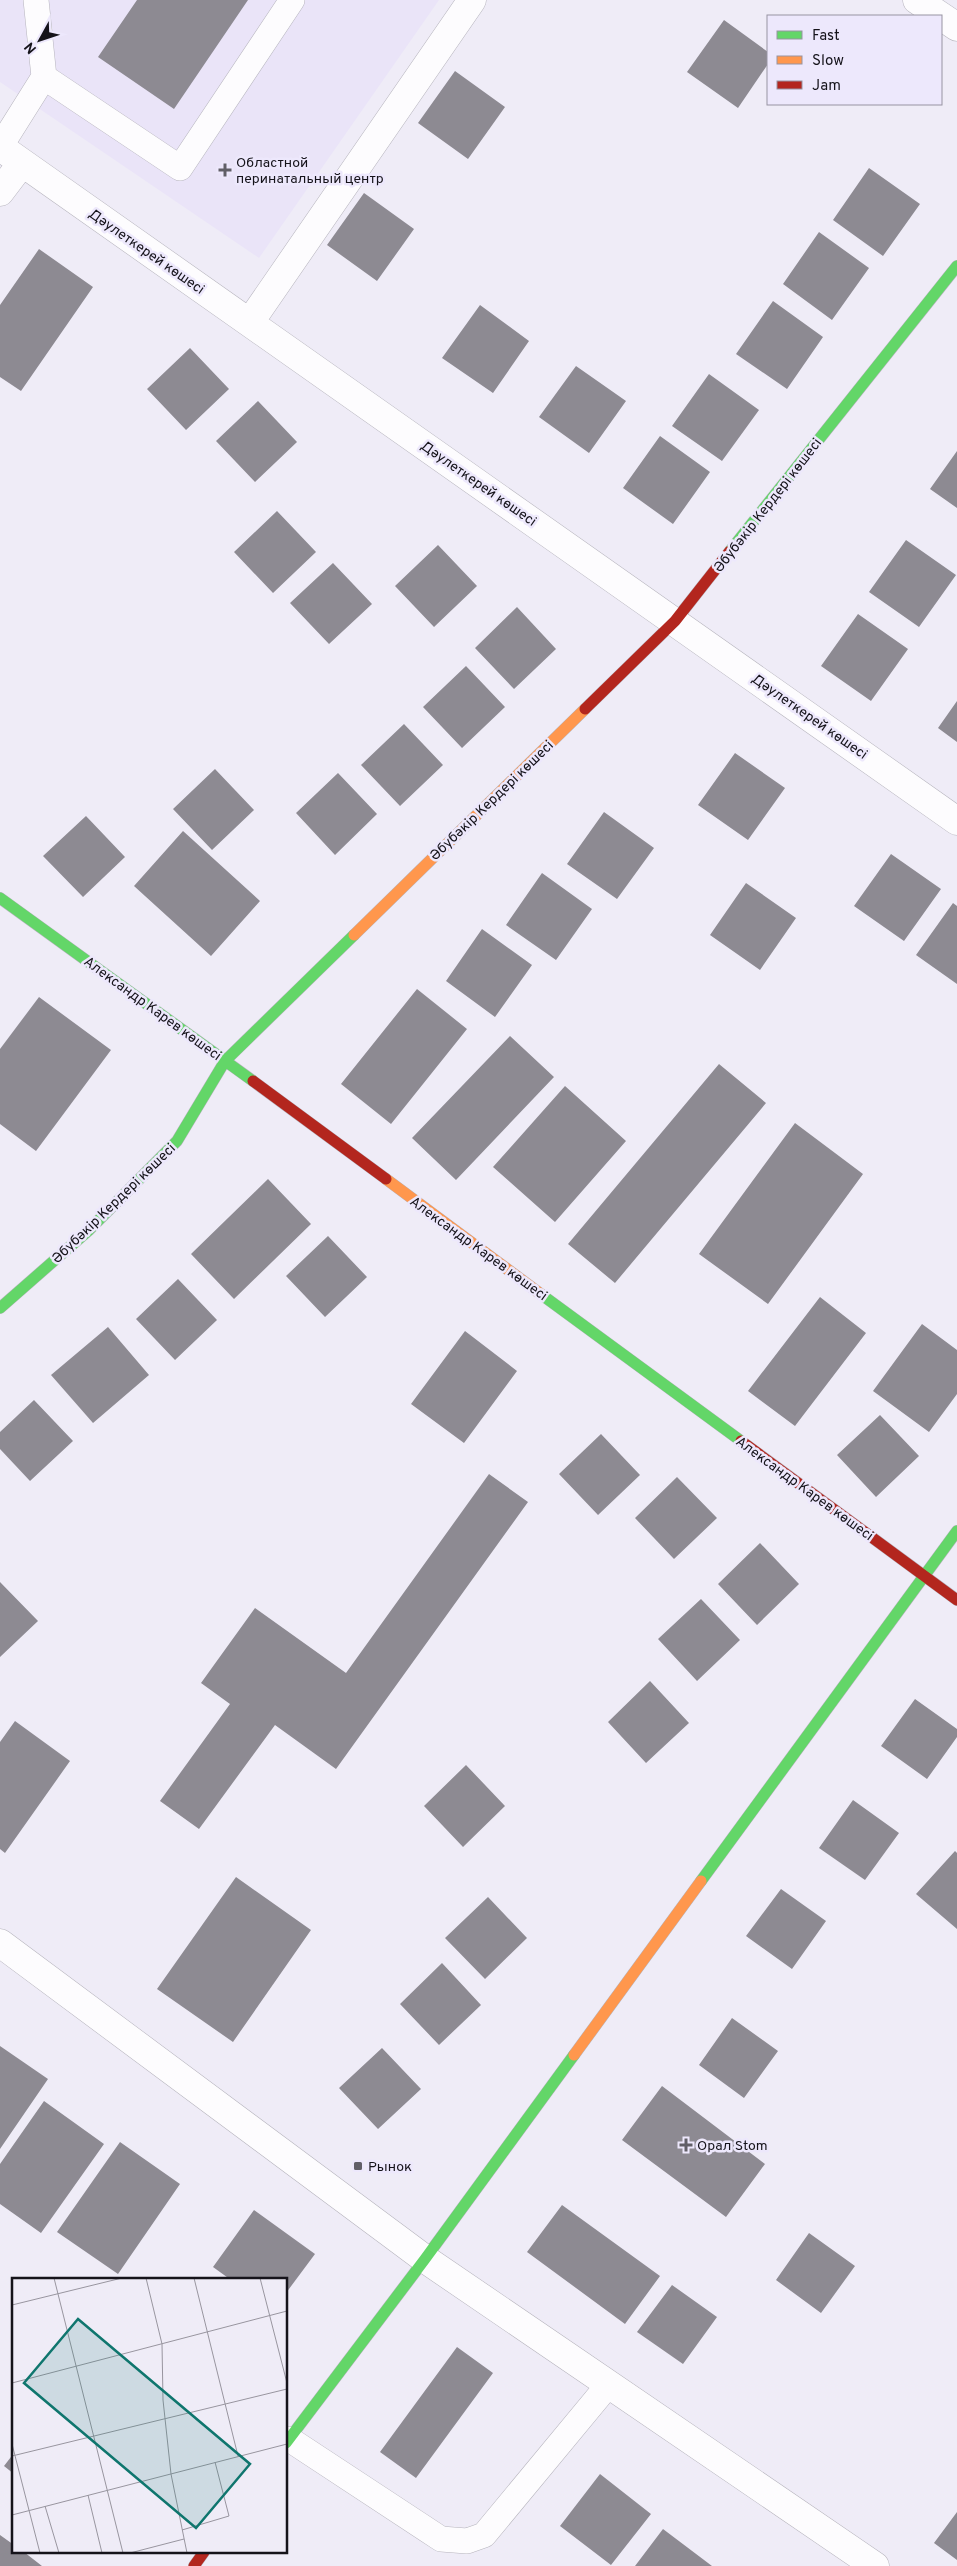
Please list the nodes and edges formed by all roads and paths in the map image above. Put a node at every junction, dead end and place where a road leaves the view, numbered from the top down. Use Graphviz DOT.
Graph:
graph roads {
  1 [pos="36,0"];
  2 [pos="292,0"];
  3 [pos="472,0"];
  4 [pos="918,0"];
  5 [pos="940,15"];
  6 [pos="942,17"];
  7 [pos="957,27"];
  8 [pos="44,77"];
  9 [pos="0,147"];
  10 [pos="22,163"];
  11 [pos="0,192"];
  12 [pos="957,266"];
  13 [pos="250,322"];
  14 [pos="675,621"];
  15 [pos="957,821"];
  16 [pos="0,898"];
  17 [pos="225,1060"];
  18 [pos="0,1308"];
  19 [pos="957,1531"];
  20 [pos="924,1576"];
  21 [pos="957,1600"];
  22 [pos="0,1943"];
  23 [pos="425,2259"];
  24 [pos="610,2384"];
  25 [pos="288,2441"];
  26 [pos="203,2554"];
  27 [pos="194,2566"];
  28 [pos="876,2566"];
  1 -- 8 [label="lane"];
  2 -- 8 [label="lane"];
  3 -- 13 [label="street"];
  4 -- 5 [label="street"];
  6 -- 7 [label="street"];
  8 -- 9 [label="lane"];
  9 -- 10 [label="street, Дәулеткерей көшесі"];
  10 -- 11 [label="street"];
  10 -- 13 [label="street, Дәулеткерей көшесі"];
  12 -- 14 [label="street, Әбубәкір Кердері көшесі"];
  13 -- 14 [label="street, Дәулеткерей көшесі"];
  14 -- 15 [label="street, Дәулеткерей көшесі"];
  14 -- 17 [label="street, Әбубәкір Кердері көшесі"];
  16 -- 17 [label="street, Александр Карев көшесі"];
  17 -- 18 [label="street, Әбубәкір Кердері көшесі"];
  17 -- 20 [label="street, Александр Карев көшесі"];
  19 -- 20 [label="street"];
  20 -- 21 [label="street, Александр Карев көшесі"];
  20 -- 23 [label="street"];
  22 -- 23 [label="street"];
  23 -- 24 [label="street"];
  23 -- 25 [label="street"];
  24 -- 25 [label="lane"];
  24 -- 28 [label="street"];
  26 -- 27 [label="street"];
}
